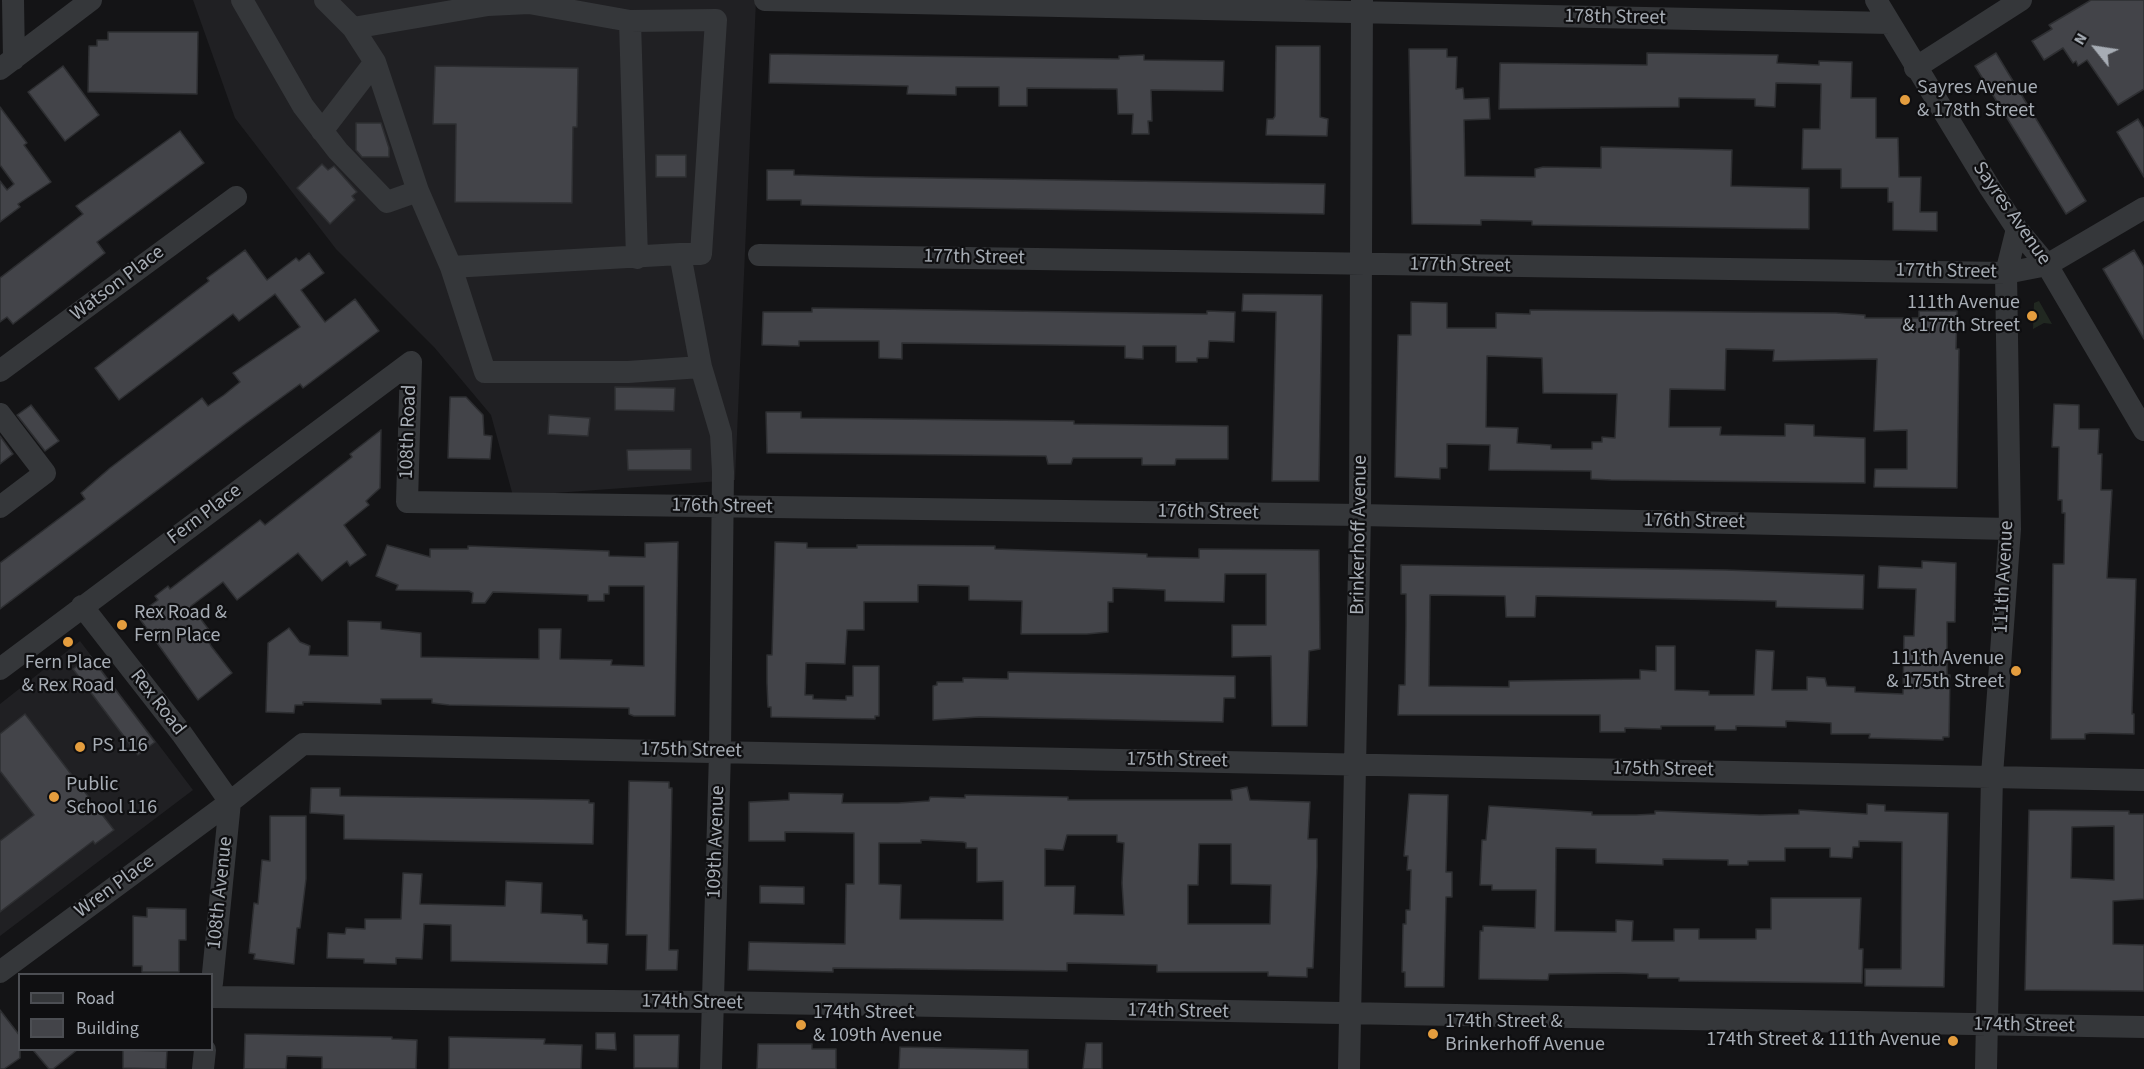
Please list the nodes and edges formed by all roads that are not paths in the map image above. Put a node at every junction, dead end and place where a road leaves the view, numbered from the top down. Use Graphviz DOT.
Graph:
graph roads {
  1 [pos="13,0"];
  2 [pos="91,0"];
  3 [pos="242,0"];
  4 [pos="325,0"];
  5 [pos="765,0"];
  6 [pos="1876,0"];
  7 [pos="2021,0"];
  8 [pos="1362,7"];
  9 [pos="630,21"];
  10 [pos="1890,23"];
  11 [pos="353,28"];
  12 [pos="375,62"];
  13 [pos="7,64"];
  14 [pos="1915,68"];
  15 [pos="322,131"];
  16 [pos="418,191"];
  17 [pos="236,197"];
  18 [pos="2144,208"];
  19 [pos="2018,229"];
  20 [pos="680,254"];
  21 [pos="759,255"];
  22 [pos="637,258"];
  23 [pos="1363,265"];
  24 [pos="2047,265"];
  25 [pos="451,267"];
  26 [pos="2006,273"];
  27 [pos="411,362"];
  28 [pos="701,367"];
  29 [pos="0,371"];
  30 [pos="0,414"];
  31 [pos="2144,430"];
  32 [pos="407,502"];
  33 [pos="0,507"];
  34 [pos="724,507"];
  35 [pos="1360,515"];
  36 [pos="2010,529"];
  37 [pos="82,606"];
  38 [pos="0,669"];
  39 [pos="720,752"];
  40 [pos="1356,765"];
  41 [pos="1992,775"];
  42 [pos="2144,780"];
  43 [pos="230,802"];
  44 [pos="0,972"];
  45 [pos="213,973"];
  46 [pos="213,997"];
  47 [pos="711,1002"];
  48 [pos="1350,1015"];
  49 [pos="1987,1026"];
  50 [pos="2144,1028"];
  51 [pos="205,1051"];
  52 [pos="203,1069"];
  53 [pos="711,1069"];
  54 [pos="1349,1069"];
  55 [pos="1986,1069"];
  1 -- 13 [label="street"];
  2 -- 13 [label="street"];
  3 -- 15 [label="street"];
  4 -- 11 [label="street"];
  5 -- 8 [label="street, 178th Street"];
  6 -- 10 [label="street, Sayres Avenue"];
  7 -- 14 [label="street"];
  8 -- 10 [label="street, 178th Street"];
  8 -- 23 [label="street, Brinkerhoff Avenue"];
  9 -- 11 [label="street"];
  9 -- 20 [label="street"];
  9 -- 22 [label="street"];
  10 -- 14 [label="street, Sayres Avenue"];
  11 -- 12 [label="street"];
  12 -- 15 [label="street"];
  12 -- 16 [label="street"];
  14 -- 19 [label="street, Sayres Avenue"];
  15 -- 16 [label="street"];
  16 -- 25 [label="street"];
  17 -- 29 [label="street, Watson Place"];
  18 -- 24 [label="street, 177th Street"];
  19 -- 24 [label="street, Sayres Avenue"];
  19 -- 26 [label="street, 111th Avenue"];
  20 -- 22 [label="street"];
  20 -- 28 [label="street, 109th Avenue"];
  21 -- 23 [label="street, 177th Street"];
  22 -- 25 [label="street"];
  23 -- 26 [label="street, 177th Street"];
  23 -- 35 [label="street, Brinkerhoff Avenue"];
  24 -- 26 [label="street, 177th Street"];
  24 -- 31 [label="street, Sayres Avenue"];
  25 -- 28 [label="street"];
  26 -- 36 [label="street, 111th Avenue"];
  27 -- 32 [label="street, 108th Road"];
  27 -- 37 [label="street, Fern Place"];
  28 -- 34 [label="street, 109th Avenue"];
  30 -- 33 [label="street"];
  32 -- 34 [label="street, 176th Street"];
  34 -- 35 [label="street, 176th Street"];
  34 -- 39 [label="street, 109th Avenue"];
  35 -- 36 [label="street, 176th Street"];
  35 -- 40 [label="street, Brinkerhoff Avenue"];
  36 -- 41 [label="street, 111th Avenue"];
  37 -- 38 [label="street, Fern Place"];
  37 -- 43 [label="street, Rex Road"];
  39 -- 40 [label="street, 175th Street"];
  39 -- 43 [label="street, 175th Street"];
  39 -- 47 [label="street, 109th Avenue"];
  40 -- 41 [label="street, 175th Street"];
  40 -- 48 [label="street, Brinkerhoff Avenue"];
  41 -- 42 [label="street, 175th Street"];
  41 -- 49 [label="street, 111th Avenue"];
  43 -- 44 [label="street, Wren Place"];
  43 -- 45 [label="street, 108th Avenue"];
  46 -- 47 [label="street, 174th Street"];
  47 -- 48 [label="street, 174th Street"];
  47 -- 53 [label="street, 109th Avenue"];
  48 -- 49 [label="street, 174th Street"];
  48 -- 54 [label="street, Brinkerhoff Avenue"];
  49 -- 50 [label="street, 174th Street"];
  49 -- 55 [label="street, 111th Avenue"];
  51 -- 52 [label="street"];
}
